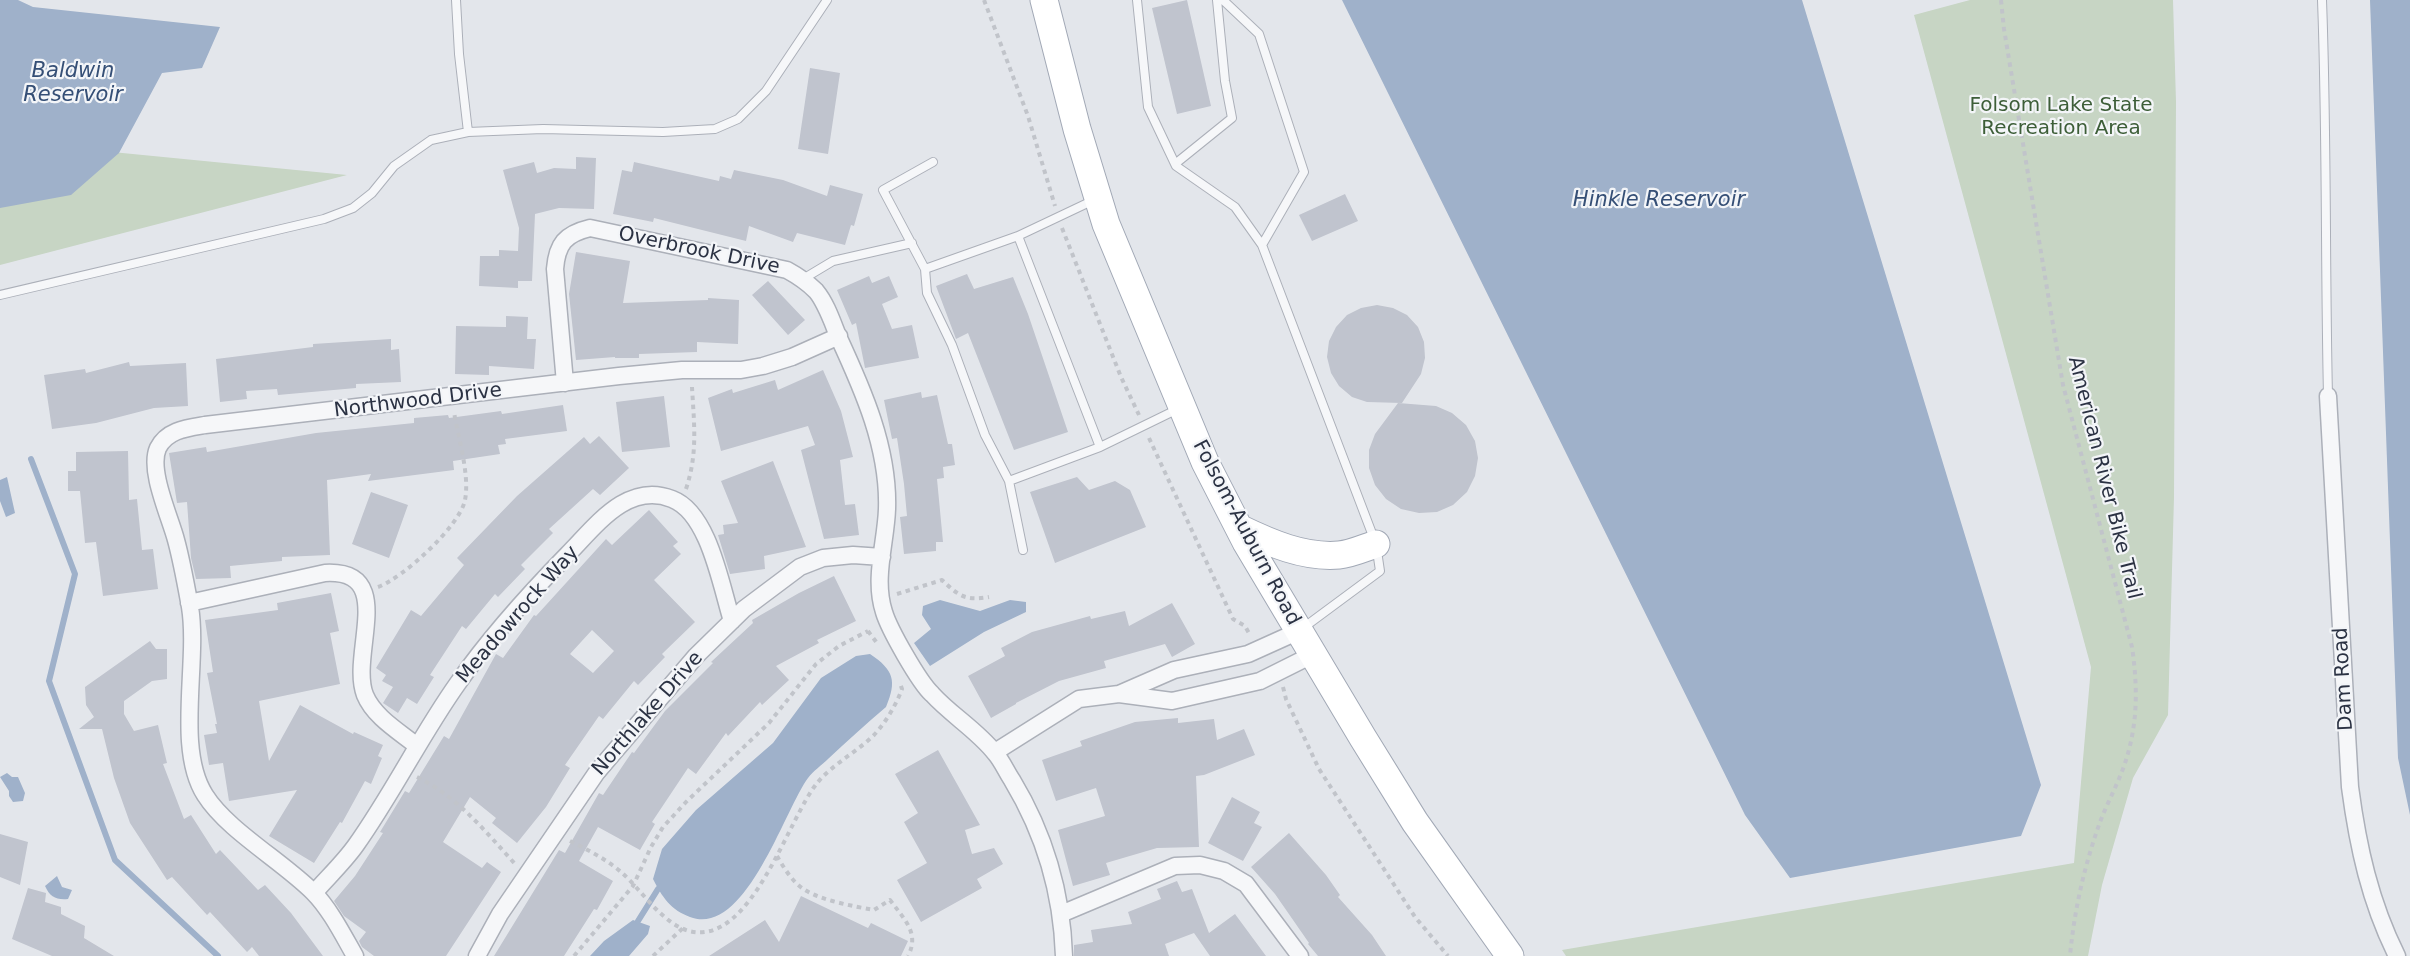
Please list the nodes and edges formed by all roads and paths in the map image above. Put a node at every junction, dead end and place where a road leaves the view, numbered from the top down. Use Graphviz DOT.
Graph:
graph roads {
  1 [pos="456,0"];
  2 [pos="827,0"];
  3 [pos="984,0"];
  4 [pos="1044,0"];
  5 [pos="1137,0"];
  6 [pos="1217,0"];
  7 [pos="1223,0"];
  8 [pos="2001,0"];
  9 [pos="2322,0"];
  10 [pos="468,132"];
  11 [pos="933,162"];
  12 [pos="1175,164"];
  13 [pos="1097,198"];
  14 [pos="1059,217"];
  15 [pos="1018,236"];
  16 [pos="912,243"];
  17 [pos="1262,245"];
  18 [pos="925,269"];
  19 [pos="803,279"];
  20 [pos="0,295"];
  21 [pos="839,336"];
  22 [pos="691,370"];
  23 [pos="566,383"];
  24 [pos="452,396"];
  25 [pos="2328,396"];
  26 [pos="1181,407"];
  27 [pos="1144,426"];
  28 [pos="1100,447"];
  29 [pos="1009,481"];
  30 [pos="678,502"];
  31 [pos="1239,528"];
  32 [pos="1376,544"];
  33 [pos="1023,550"];
  34 [pos="882,557"];
  35 [pos="365,591"];
  36 [pos="989,597"];
  37 [pos="881,599"];
  38 [pos="189,603"];
  39 [pos="1233,619"];
  40 [pos="732,621"];
  41 [pos="887,621"];
  42 [pos="1299,631"];
  43 [pos="868,632"];
  44 [pos="882,650"];
  45 [pos="1312,655"];
  46 [pos="898,679"];
  47 [pos="1119,694"];
  48 [pos="1285,696"];
  49 [pos="417,746"];
  50 [pos="995,752"];
  51 [pos="403,770"];
  52 [pos="554,833"];
  53 [pos="777,856"];
  54 [pos="526,876"];
  55 [pos="633,886"];
  56 [pos="314,893"];
  57 [pos="1061,914"];
  58 [pos="683,928"];
  59 [pos="355,956"];
  60 [pos="477,956"];
  61 [pos="574,956"];
  62 [pos="653,956"];
  63 [pos="908,956"];
  64 [pos="1064,956"];
  65 [pos="1300,956"];
  66 [pos="1448,956"];
  67 [pos="1510,956"];
  68 [pos="2070,956"];
  69 [pos="2397,956"];
  1 -- 10 [label="lane"];
  2 -- 10 [label="lane"];
  3 -- 14 [label="path"];
  4 -- 13 [label="main road, Folsom-Auburn Road"];
  5 -- 12 [label="lane"];
  6 -- 12 [label="lane"];
  7 -- 17 [label="lane"];
  8 -- 68 [label="path, American River Bike Trail"];
  9 -- 25 [label="lane"];
  10 -- 20 [label="lane"];
  11 -- 16 [label="lane"];
  12 -- 17 [label="lane"];
  13 -- 14 [label="lane"];
  13 -- 26 [label="main road, Folsom-Auburn Road"];
  14 -- 15 [label="lane"];
  14 -- 27 [label="path"];
  15 -- 18 [label="lane"];
  15 -- 28 [label="lane"];
  16 -- 18 [label="lane"];
  16 -- 19 [label="lane"];
  17 -- 32 [label="lane"];
  18 -- 29 [label="lane"];
  19 -- 21 [label="street, Overbrook Drive"];
  19 -- 23 [label="street, Overbrook Drive"];
  21 -- 22 [label="street, Northwood Drive"];
  21 -- 34 [label="street, Overbrook Drive"];
  22 -- 23 [label="street, Northwood Drive"];
  22 -- 30 [label="path"];
  23 -- 24 [label="street, Northwood Drive"];
  24 -- 35 [label="path"];
  24 -- 38 [label="street, Northwood Drive"];
  25 -- 69 [label="street, Dam Road"];
  26 -- 27 [label="lane"];
  26 -- 31 [label="main road, Folsom-Auburn Road"];
  27 -- 28 [label="lane"];
  27 -- 39 [label="path"];
  28 -- 29 [label="lane"];
  29 -- 33 [label="lane"];
  30 -- 40 [label="street"];
  30 -- 49 [label="street, Meadowrock Way"];
  31 -- 32 [label="main road"];
  31 -- 42 [label="main road, Folsom-Auburn Road"];
  32 -- 42 [label="lane"];
  34 -- 37 [label="street, Overbrook Drive"];
  34 -- 40 [label="street, Northlake Drive"];
  35 -- 38 [label="street"];
  35 -- 49 [label="street"];
  36 -- 37 [label="path"];
  37 -- 41 [label="street, Overbrook Drive"];
  38 -- 56 [label="street, Northwood Drive"];
  40 -- 52 [label="street, Northlake Drive"];
  41 -- 43 [label="path"];
  41 -- 50 [label="street, Overbrook Drive"];
  42 -- 45 [label="main road, Folsom-Auburn Road"];
  42 -- 47 [label="street"];
  43 -- 44 [label="path"];
  43 -- 55 [label="path"];
  45 -- 47 [label="street"];
  45 -- 67 [label="main road, Folsom-Auburn Road"];
  46 -- 53 [label="path"];
  47 -- 50 [label="street"];
  48 -- 66 [label="path"];
  49 -- 51 [label="street, Meadowrock Way"];
  50 -- 57 [label="street, Overbrook Drive"];
  51 -- 54 [label="path"];
  51 -- 56 [label="street, Meadowrock Way"];
  52 -- 54 [label="street, Northlake Drive"];
  52 -- 55 [label="path"];
  53 -- 58 [label="path"];
  53 -- 63 [label="path"];
  54 -- 60 [label="street, Northlake Drive"];
  55 -- 58 [label="path"];
  55 -- 61 [label="path"];
  56 -- 59 [label="street, Northwood Drive"];
  57 -- 64 [label="street, Overbrook Drive"];
  57 -- 65 [label="street"];
  58 -- 62 [label="path"];
}
